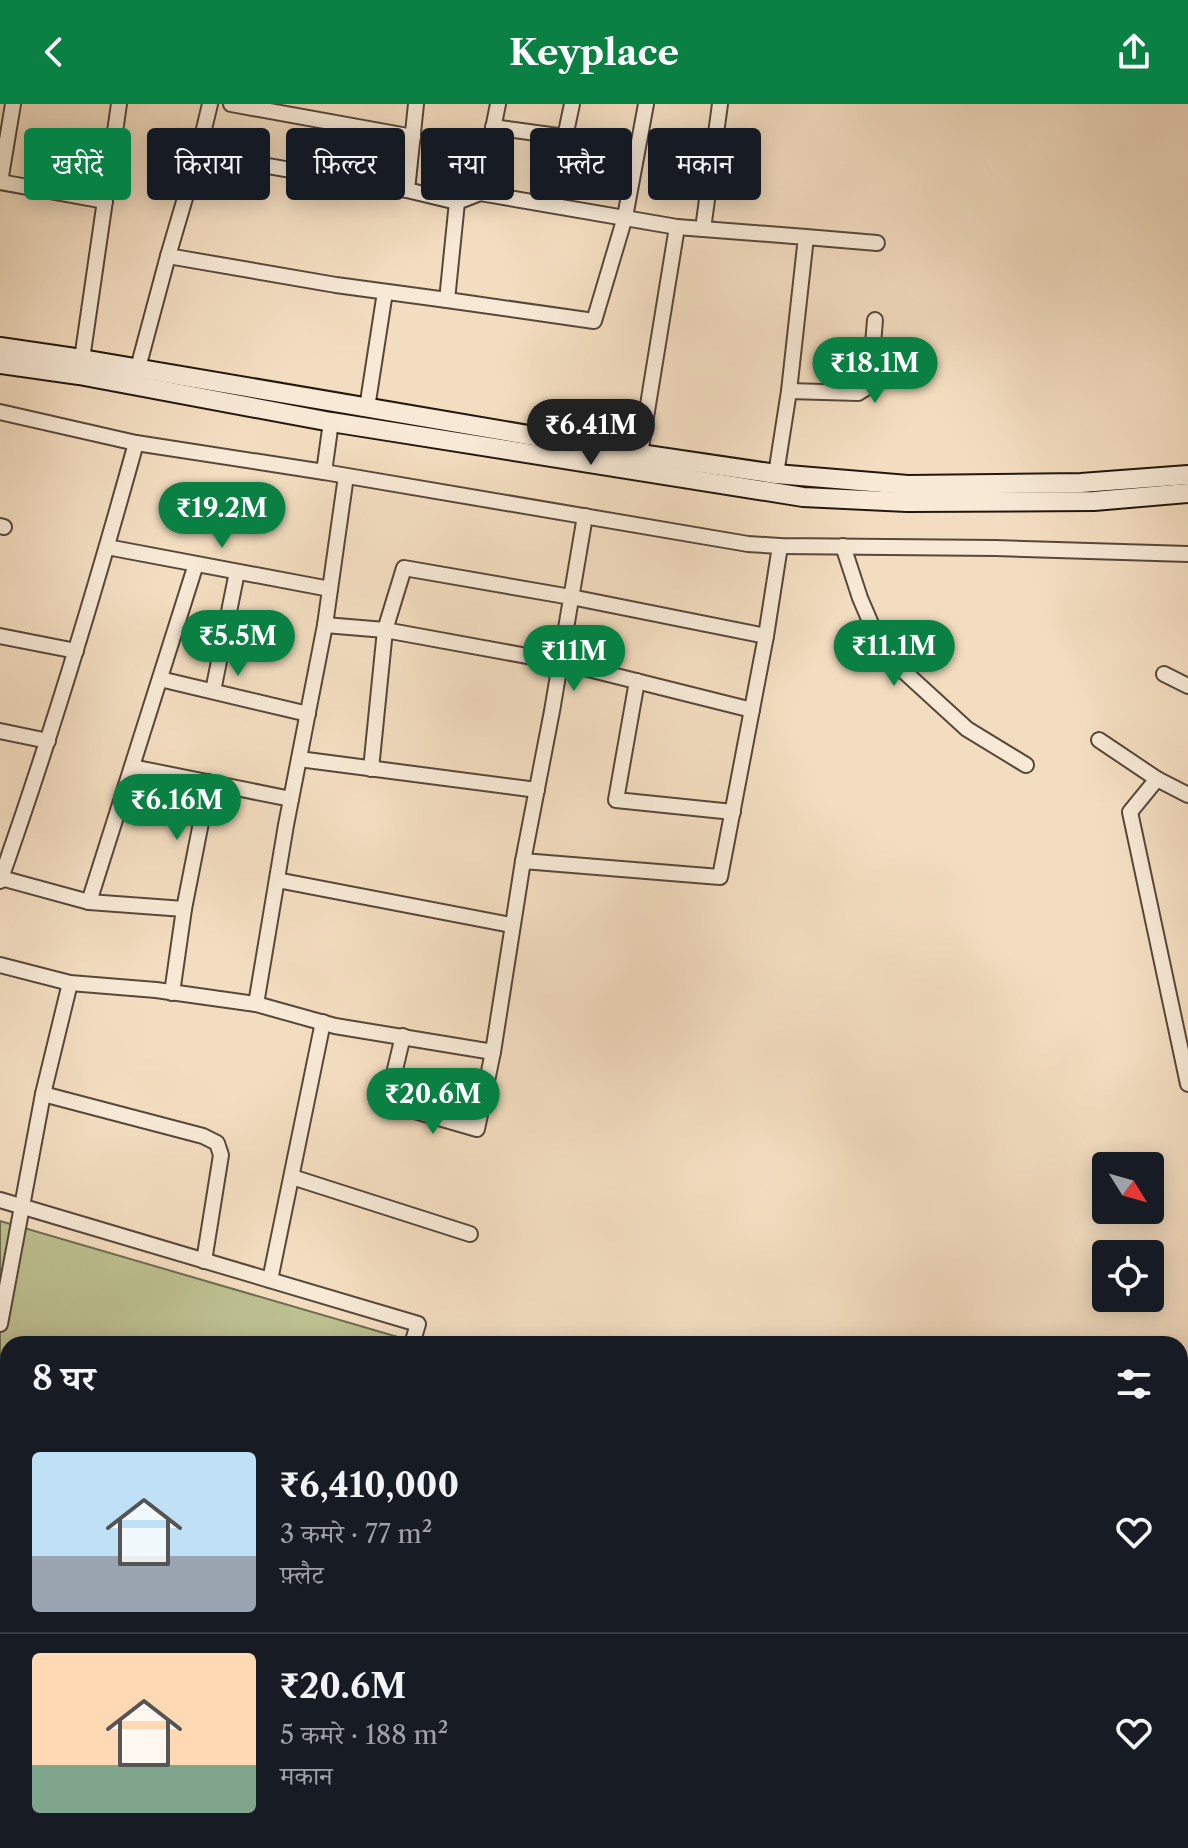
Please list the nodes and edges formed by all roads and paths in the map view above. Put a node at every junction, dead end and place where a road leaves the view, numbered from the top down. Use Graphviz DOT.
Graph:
graph roads {
  1 [pos="13,104"];
  2 [pos="119,104"];
  3 [pos="210,104"];
  4 [pos="231,104"];
  5 [pos="416,104"];
  6 [pos="498,104"];
  7 [pos="572,104"];
  8 [pos="646,104"];
  9 [pos="720,104"];
  10 [pos="493,127"];
  11 [pos="204,128"];
  12 [pos="413,137"];
  13 [pos="270,166"];
  14 [pos="0,182"];
  15 [pos="407,190"];
  16 [pos="514,199"];
  17 [pos="184,200"];
  18 [pos="462,200"];
  19 [pos="105,201"];
  20 [pos="457,202"];
  21 [pos="625,217"];
  22 [pos="677,227"];
  23 [pos="703,229"];
  24 [pos="806,237"];
  25 [pos="877,243"];
  26 [pos="168,256"];
  27 [pos="385,292"];
  28 [pos="447,300"];
  29 [pos="875,320"];
  30 [pos="0,347"];
  31 [pos="82,359"];
  32 [pos="0,364"];
  33 [pos="136,377"];
  34 [pos="789,391"];
  35 [pos="367,408"];
  36 [pos="0,412"];
  37 [pos="331,422"];
  38 [pos="136,443"];
  39 [pos="640,454"];
  40 [pos="324,472"];
  41 [pos="776,474"];
  42 [pos="1188,475"];
  43 [pos="346,476"];
  44 [pos="1188,493"];
  45 [pos="585,516"];
  46 [pos="780,546"];
  47 [pos="843,546"];
  48 [pos="107,547"];
  49 [pos="1188,554"];
  50 [pos="196,564"];
  51 [pos="237,572"];
  52 [pos="330,589"];
  53 [pos="571,597"];
  54 [pos="325,625"];
  55 [pos="385,630"];
  56 [pos="0,636"];
  57 [pos="766,636"];
  58 [pos="76,651"];
  59 [pos="560,662"];
  60 [pos="1164,674"];
  61 [pos="160,679"];
  62 [pos="637,681"];
  63 [pos="1188,686"];
  64 [pos="213,691"];
  65 [pos="752,710"];
  66 [pos="308,714"];
  67 [pos="0,731"];
  68 [pos="1099,740"];
  69 [pos="48,741"];
  70 [pos="299,759"];
  71 [pos="1026,765"];
  72 [pos="132,767"];
  73 [pos="371,769"];
  74 [pos="1157,779"];
  75 [pos="209,782"];
  76 [pos="537,790"];
  77 [pos="1188,795"];
  78 [pos="291,799"];
  79 [pos="733,812"];
  80 [pos="523,861"];
  81 [pos="1,880"];
  82 [pos="277,880"];
  83 [pos="89,902"];
  84 [pos="184,909"];
  85 [pos="511,925"];
  86 [pos="0,965"];
  87 [pos="70,983"];
  88 [pos="172,993"];
  89 [pos="256,1004"];
  90 [pos="323,1022"];
  91 [pos="403,1036"];
  92 [pos="1184,1043"];
  93 [pos="493,1052"];
  94 [pos="1188,1084"];
  95 [pos="43,1094"];
  96 [pos="292,1177"];
  97 [pos="0,1200"];
  98 [pos="21,1207"];
  99 [pos="470,1234"];
  100 [pos="204,1261"];
  101 [pos="270,1280"];
  102 [pos="0,1324"];
  103 [pos="414,1336"];
  1 -- 14 [label="street"];
  2 -- 19 [label="street"];
  3 -- 11 [label="street"];
  4 -- 12 [label="street"];
  5 -- 12 [label="street"];
  6 -- 10 [label="street"];
  7 -- 10 [label="street"];
  8 -- 21 [label="street"];
  9 -- 23 [label="street"];
  12 -- 15 [label="street"];
  13 -- 15 [label="street"];
  14 -- 19 [label="street"];
  15 -- 20 [label="street"];
  16 -- 21 [label="street"];
  17 -- 26 [label="street"];
  18 -- 20 [label="street"];
  19 -- 31 [label="street"];
  20 -- 28 [label="street"];
  21 -- 22 [label="street"];
  21 -- 28 [label="street"];
  22 -- 23 [label="street"];
  22 -- 39 [label="street"];
  23 -- 24 [label="street"];
  24 -- 25 [label="street"];
  24 -- 34 [label="street"];
  26 -- 27 [label="street"];
  26 -- 33 [label="street"];
  27 -- 28 [label="street"];
  27 -- 35 [label="street"];
  29 -- 34 [label="street"];
  30 -- 31 [label="main road"];
  31 -- 33 [label="main road"];
  32 -- 33 [label="main road"];
  33 -- 35 [label="main road"];
  33 -- 37 [label="main road"];
  34 -- 41 [label="street"];
  35 -- 39 [label="main road"];
  36 -- 38 [label="street"];
  37 -- 40 [label="street"];
  37 -- 44 [label="main road"];
  38 -- 40 [label="street"];
  38 -- 48 [label="street"];
  39 -- 41 [label="main road"];
  40 -- 43 [label="street"];
  41 -- 42 [label="main road"];
  43 -- 45 [label="street"];
  43 -- 52 [label="street"];
  45 -- 46 [label="street"];
  45 -- 53 [label="street"];
  46 -- 47 [label="street"];
  46 -- 57 [label="street"];
  47 -- 49 [label="street"];
  47 -- 71 [label="street"];
  48 -- 50 [label="street"];
  48 -- 58 [label="street"];
  50 -- 51 [label="street"];
  50 -- 61 [label="street"];
  51 -- 52 [label="street"];
  51 -- 64 [label="street"];
  52 -- 54 [label="street"];
  53 -- 55 [label="street"];
  53 -- 57 [label="street"];
  53 -- 59 [label="street"];
  54 -- 55 [label="street"];
  54 -- 66 [label="street"];
  55 -- 59 [label="street"];
  55 -- 73 [label="street"];
  56 -- 58 [label="street"];
  57 -- 65 [label="street"];
  58 -- 69 [label="street"];
  59 -- 62 [label="street"];
  59 -- 76 [label="street"];
  60 -- 63 [label="street"];
  61 -- 64 [label="street"];
  61 -- 72 [label="street"];
  62 -- 65 [label="street"];
  62 -- 79 [label="street"];
  64 -- 66 [label="street"];
  65 -- 79 [label="street"];
  66 -- 70 [label="street"];
  67 -- 69 [label="street"];
  68 -- 74 [label="street"];
  69 -- 81 [label="street"];
  70 -- 73 [label="street"];
  70 -- 78 [label="street"];
  72 -- 75 [label="street"];
  72 -- 83 [label="street"];
  73 -- 76 [label="street"];
  74 -- 77 [label="street"];
  74 -- 92 [label="street"];
  75 -- 78 [label="street"];
  75 -- 84 [label="street"];
  76 -- 80 [label="street"];
  78 -- 82 [label="street"];
  79 -- 80 [label="street"];
  80 -- 85 [label="street"];
  81 -- 83 [label="street"];
  82 -- 85 [label="street"];
  82 -- 89 [label="street"];
  83 -- 84 [label="street"];
  84 -- 88 [label="street"];
  85 -- 93 [label="street"];
  86 -- 87 [label="street"];
  87 -- 88 [label="street"];
  87 -- 95 [label="street"];
  88 -- 89 [label="street"];
  89 -- 90 [label="street"];
  90 -- 91 [label="street"];
  90 -- 96 [label="street"];
  91 -- 93 [label="street"];
  91 -- 93 [label="street"];
  92 -- 94 [label="street"];
  95 -- 98 [label="street"];
  95 -- 100 [label="street"];
  96 -- 99 [label="street"];
  96 -- 101 [label="street"];
  97 -- 98 [label="street"];
  98 -- 100 [label="street"];
  98 -- 102 [label="street"];
  100 -- 101 [label="street"];
  101 -- 103 [label="street"];
}
